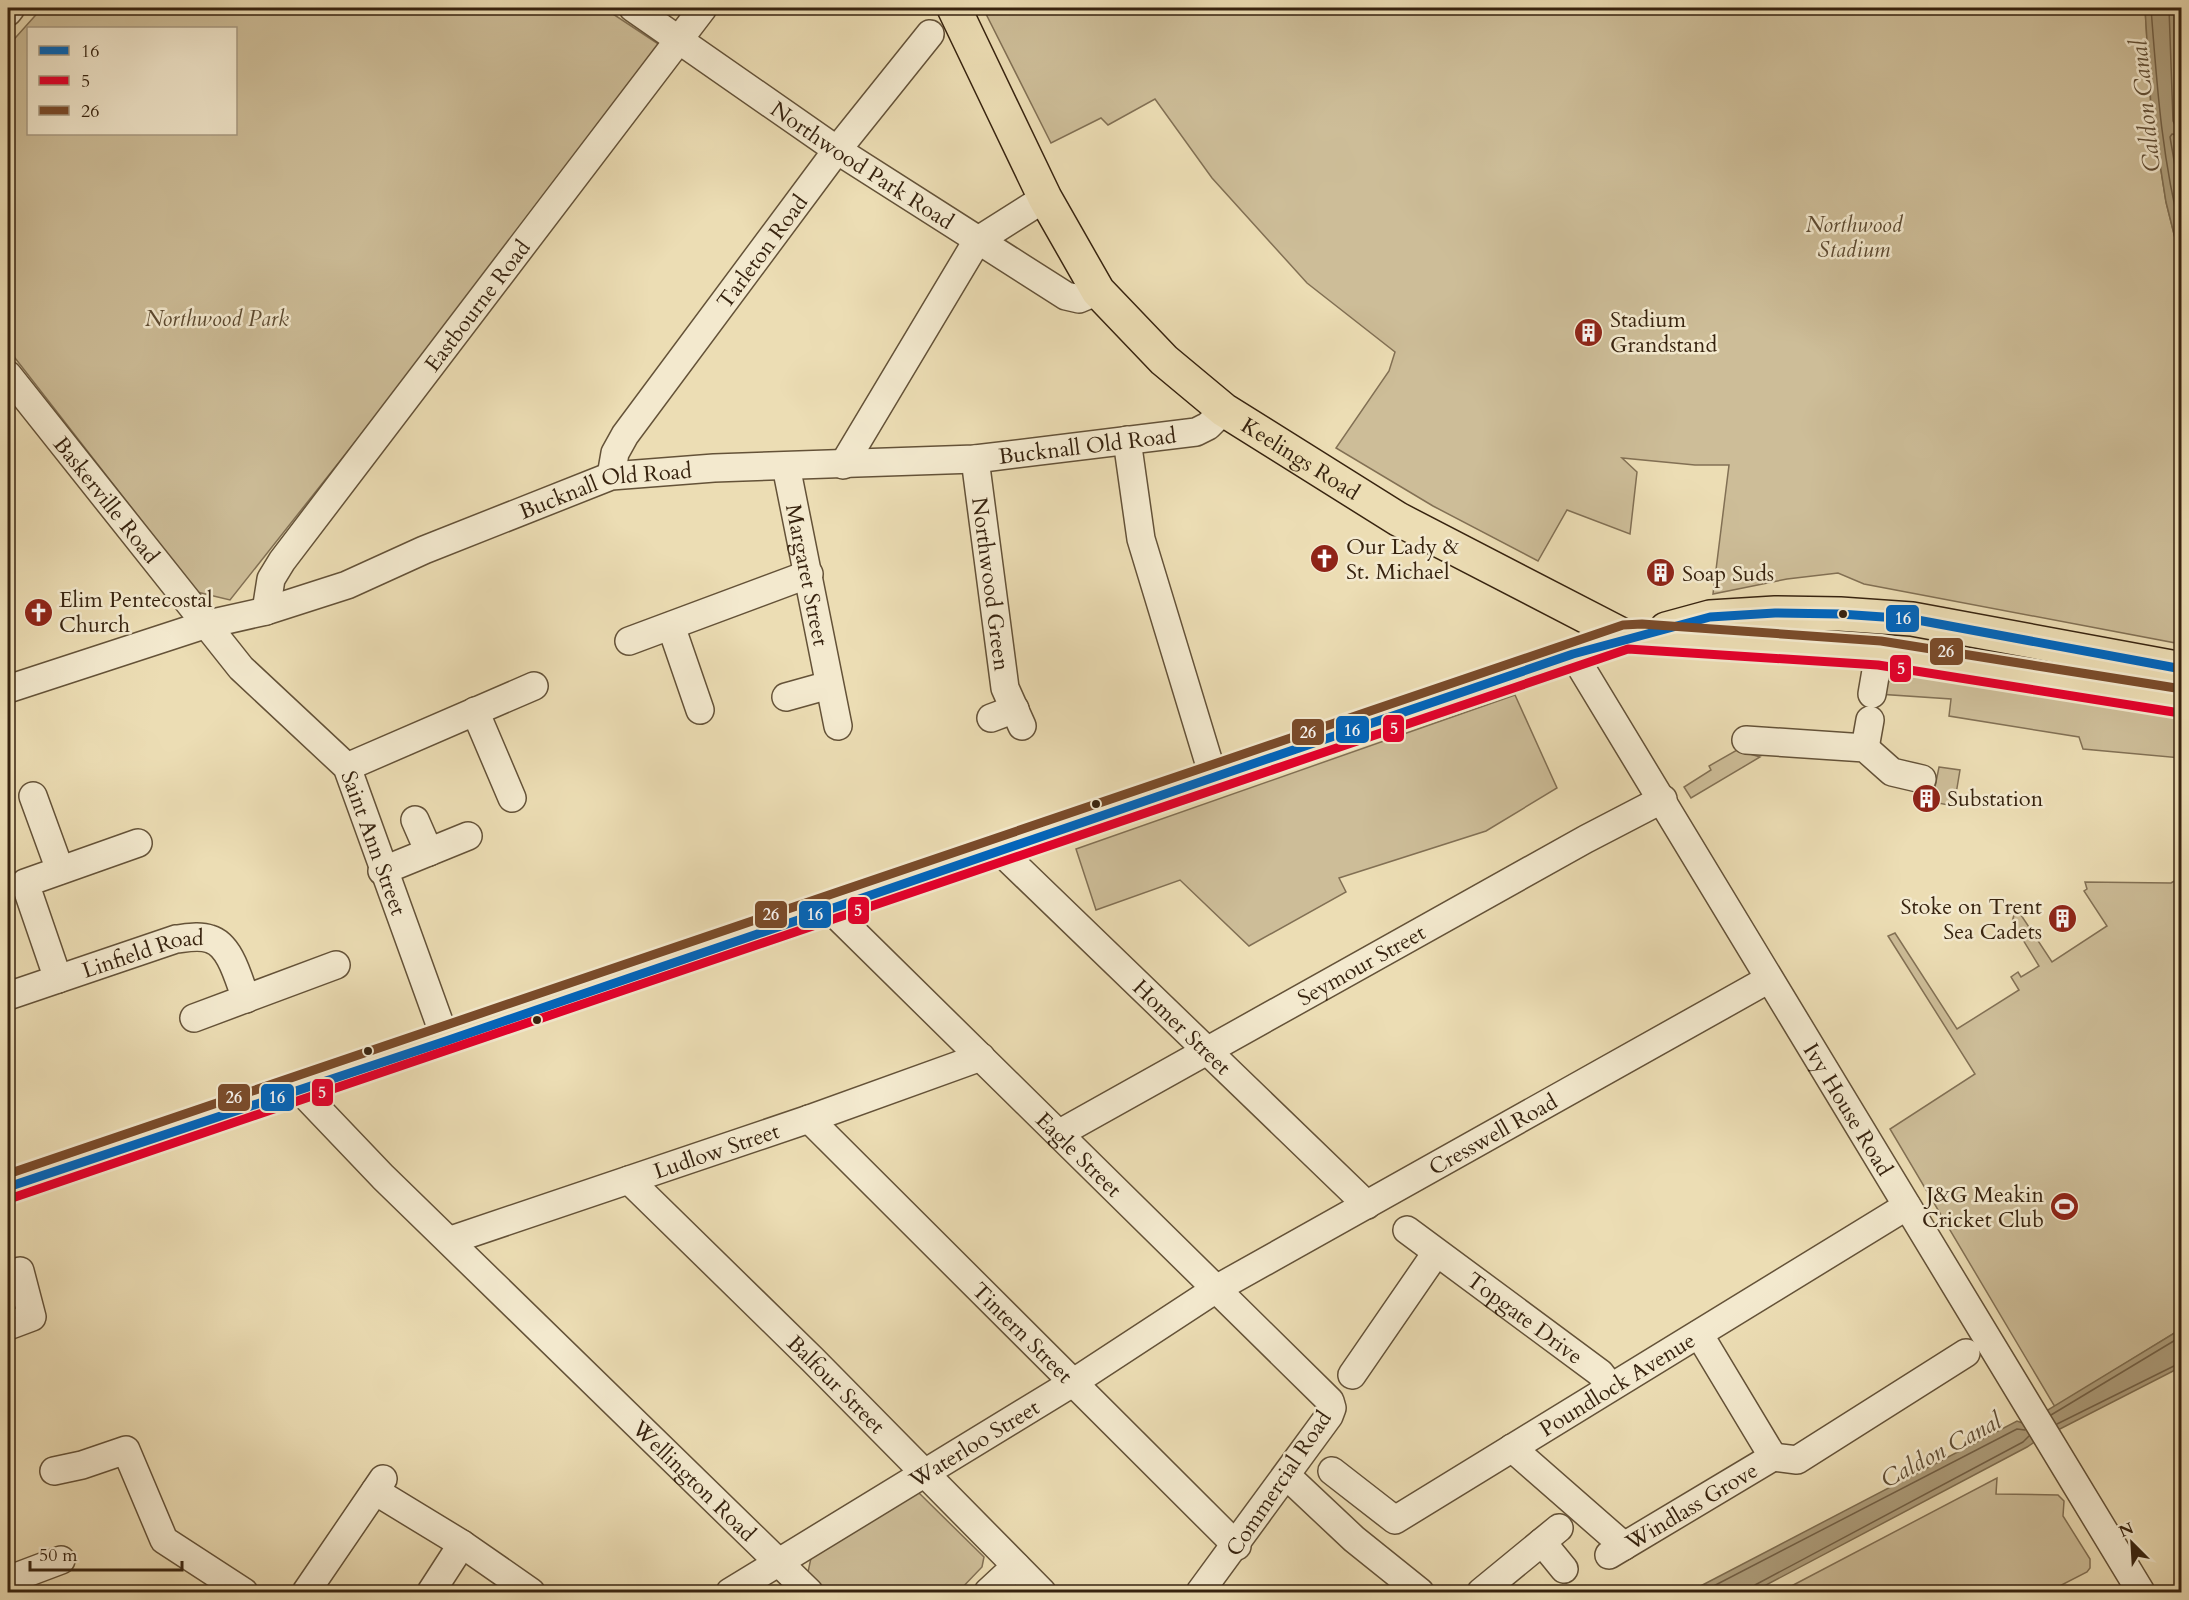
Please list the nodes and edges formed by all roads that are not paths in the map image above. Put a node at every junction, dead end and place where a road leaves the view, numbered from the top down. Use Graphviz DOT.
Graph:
graph roads {
  1 [pos="11,8"];
  2 [pos="633,8"];
  3 [pos="703,8"];
  4 [pos="954,8"];
  5 [pos="8,12"];
  6 [pos="930,34"];
  7 [pos="680,38"];
  8 [pos="837,150"];
  9 [pos="1045,198"];
  10 [pos="977,241"];
  11 [pos="1098,291"];
  12 [pos="8,375"];
  13 [pos="1224,410"];
  14 [pos="1127,440"];
  15 [pos="975,459"];
  16 [pos="843,465"];
  17 [pos="786,466"];
  18 [pos="610,476"];
  19 [pos="809,574"];
  20 [pos="266,610"];
  21 [pos="204,625"];
  22 [pos="671,626"];
  23 [pos="1634,637"];
  24 [pos="629,641"];
  25 [pos="1879,653"];
  26 [pos="1573,654"];
  27 [pos="2181,669"];
  28 [pos="10,683"];
  29 [pos="829,685"];
  30 [pos="534,686"];
  31 [pos="1872,694"];
  32 [pos="786,697"];
  33 [pos="2181,701"];
  34 [pos="700,710"];
  35 [pos="476,711"];
  36 [pos="1009,718"];
  37 [pos="1870,720"];
  38 [pos="838,726"];
  39 [pos="1746,740"];
  40 [pos="1865,748"];
  41 [pos="347,766"];
  42 [pos="1213,776"];
  43 [pos="1922,779"];
  44 [pos="33,796"];
  45 [pos="512,798"];
  46 [pos="1663,799"];
  47 [pos="415,820"];
  48 [pos="468,836"];
  49 [pos="138,843"];
  50 [pos="998,849"];
  51 [pos="429,852"];
  52 [pos="60,870"];
  53 [pos="382,871"];
  54 [pos="830,908"];
  55 [pos="336,965"];
  56 [pos="58,979"];
  57 [pos="1769,979"];
  58 [pos="8,996"];
  59 [pos="246,999"];
  60 [pos="194,1018"];
  61 [pos="446,1041"];
  62 [pos="1207,1050"];
  63 [pos="981,1057"];
  64 [pos="300,1090"];
  65 [pos="809,1119"];
  66 [pos="1060,1133"];
  67 [pos="629,1180"];
  68 [pos="8,1187"];
  69 [pos="1367,1205"];
  70 [pos="1907,1206"];
  71 [pos="1407,1230"];
  72 [pos="451,1240"];
  73 [pos="1436,1253"];
  74 [pos="20,1271"];
  75 [pos="1216,1289"];
  76 [pos="8,1326"];
  77 [pos="1699,1334"];
  78 [pos="1966,1353"];
  79 [pos="1352,1376"];
  80 [pos="1074,1382"];
  81 [pos="1610,1386"];
  82 [pos="1330,1401"];
  83 [pos="1512,1448"];
  84 [pos="1773,1457"];
  85 [pos="54,1471"];
  86 [pos="1332,1471"];
  87 [pos="926,1474"];
  88 [pos="1287,1476"];
  89 [pos="462,1544"];
  90 [pos="1237,1546"];
  91 [pos="61,1560"];
  92 [pos="778,1562"];
  93 [pos="1016,1566"];
  94 [pos="1564,1569"];
  95 [pos="8,1580"];
  96 [pos="244,1593"];
  97 [pos="306,1593"];
  98 [pos="430,1593"];
  99 [pos="531,1593"];
  100 [pos="730,1593"];
  101 [pos="809,1593"];
  102 [pos="988,1593"];
  103 [pos="1042,1593"];
  104 [pos="1200,1593"];
  105 [pos="1420,1593"];
  106 [pos="1481,1593"];
  107 [pos="2141,1593"];
  1 -- 5 [label="street"];
  2 -- 7 [label="street, Northwood Park Road"];
  3 -- 7 [label="street, Eastbourne Road"];
  4 -- 9 [label="main road, Keelings Road"];
  6 -- 8 [label="street, Tarleton Road"];
  7 -- 8 [label="street, Northwood Park Road"];
  7 -- 20 [label="street, Eastbourne Road"];
  8 -- 10 [label="street, Northwood Park Road"];
  8 -- 18 [label="street, Tarleton Road"];
  9 -- 10 [label="street"];
  9 -- 11 [label="main road, Keelings Road"];
  10 -- 11 [label="street, Northwood Park Road"];
  10 -- 16 [label="street"];
  11 -- 13 [label="main road, Keelings Road"];
  12 -- 21 [label="street, Baskerville Road"];
  13 -- 14 [label="street, Bucknall Old Road"];
  13 -- 23 [label="main road, Keelings Road"];
  14 -- 15 [label="street, Bucknall Old Road"];
  14 -- 42 [label="street"];
  15 -- 16 [label="street, Bucknall Old Road"];
  15 -- 36 [label="street, Northwood Green"];
  16 -- 17 [label="street, Bucknall Old Road"];
  17 -- 18 [label="street, Bucknall Old Road"];
  17 -- 19 [label="street, Margaret Street"];
  18 -- 20 [label="street, Bucknall Old Road"];
  19 -- 22 [label="street"];
  19 -- 29 [label="street, Margaret Street"];
  20 -- 21 [label="street, Bucknall Old Road"];
  21 -- 28 [label="street, Bucknall Old Road"];
  21 -- 41 [label="street, Saint Ann Street"];
  22 -- 24 [label="street"];
  22 -- 34 [label="street"];
  23 -- 25 [label="main road"];
  23 -- 26 [label="main road"];
  23 -- 27 [label="main road"];
  25 -- 31 [label="street"];
  25 -- 33 [label="main road"];
  26 -- 42 [label="main road"];
  26 -- 46 [label="street, Ivy House Road"];
  29 -- 32 [label="street"];
  29 -- 38 [label="street, Margaret Street"];
  30 -- 35 [label="street"];
  35 -- 41 [label="street"];
  35 -- 45 [label="street"];
  37 -- 40 [label="street"];
  39 -- 40 [label="street"];
  40 -- 43 [label="street"];
  41 -- 53 [label="street, Saint Ann Street"];
  42 -- 50 [label="main road"];
  44 -- 52 [label="street"];
  46 -- 57 [label="street, Ivy House Road"];
  46 -- 62 [label="street, Seymour Street"];
  47 -- 51 [label="street"];
  48 -- 51 [label="street"];
  49 -- 52 [label="street"];
  50 -- 54 [label="main road"];
  50 -- 62 [label="street, Homer Street"];
  51 -- 53 [label="street"];
  52 -- 56 [label="street"];
  53 -- 61 [label="street, Saint Ann Street"];
  54 -- 61 [label="main road"];
  54 -- 63 [label="street, Eagle Street"];
  55 -- 59 [label="street"];
  56 -- 58 [label="street, Linfield Road"];
  56 -- 59 [label="street, Linfield Road"];
  57 -- 69 [label="street, Cresswell Road"];
  57 -- 70 [label="street, Ivy House Road"];
  59 -- 60 [label="street"];
  61 -- 64 [label="main road"];
  62 -- 66 [label="street, Seymour Street"];
  62 -- 69 [label="street, Homer Street"];
  63 -- 65 [label="street, Ludlow Street"];
  63 -- 66 [label="street, Eagle Street"];
  64 -- 68 [label="main road"];
  64 -- 72 [label="street, Wellington Road"];
  65 -- 67 [label="street, Ludlow Street"];
  65 -- 80 [label="street, Tintern Street"];
  66 -- 75 [label="street, Eagle Street"];
  67 -- 72 [label="street, Ludlow Street"];
  67 -- 87 [label="street, Balfour Street"];
  69 -- 75 [label="street, Cresswell Road"];
  70 -- 77 [label="street, Poundlock Avenue"];
  70 -- 107 [label="street, Ivy House Road"];
  71 -- 73 [label="street, Topgate Drive"];
  72 -- 92 [label="street, Wellington Road"];
  73 -- 79 [label="street"];
  73 -- 81 [label="street, Topgate Drive"];
  74 -- 76 [label="street"];
  75 -- 80 [label="street, Waterloo Street"];
  75 -- 82 [label="street, Eagle Street"];
  77 -- 81 [label="street, Poundlock Avenue"];
  77 -- 84 [label="street"];
  78 -- 84 [label="street"];
  80 -- 87 [label="street, Waterloo Street"];
  80 -- 90 [label="street, Tintern Street"];
  81 -- 83 [label="street, Poundlock Avenue"];
  82 -- 88 [label="street, Commercial Road"];
  83 -- 84 [label="street, Windlass Grove"];
  83 -- 86 [label="street, Poundlock Avenue"];
  85 -- 96 [label="street"];
  87 -- 92 [label="street, Waterloo Street"];
  87 -- 93 [label="street, Balfour Street"];
  88 -- 90 [label="street, Commercial Road"];
  88 -- 105 [label="street"];
  89 -- 97 [label="street"];
  89 -- 98 [label="street"];
  89 -- 99 [label="street"];
  90 -- 104 [label="street, Commercial Road"];
  91 -- 95 [label="street"];
  92 -- 100 [label="street, Waterloo Street"];
  92 -- 101 [label="street, Wellington Road"];
  93 -- 102 [label="street"];
  93 -- 103 [label="street, Balfour Street"];
  94 -- 106 [label="street"];
}
